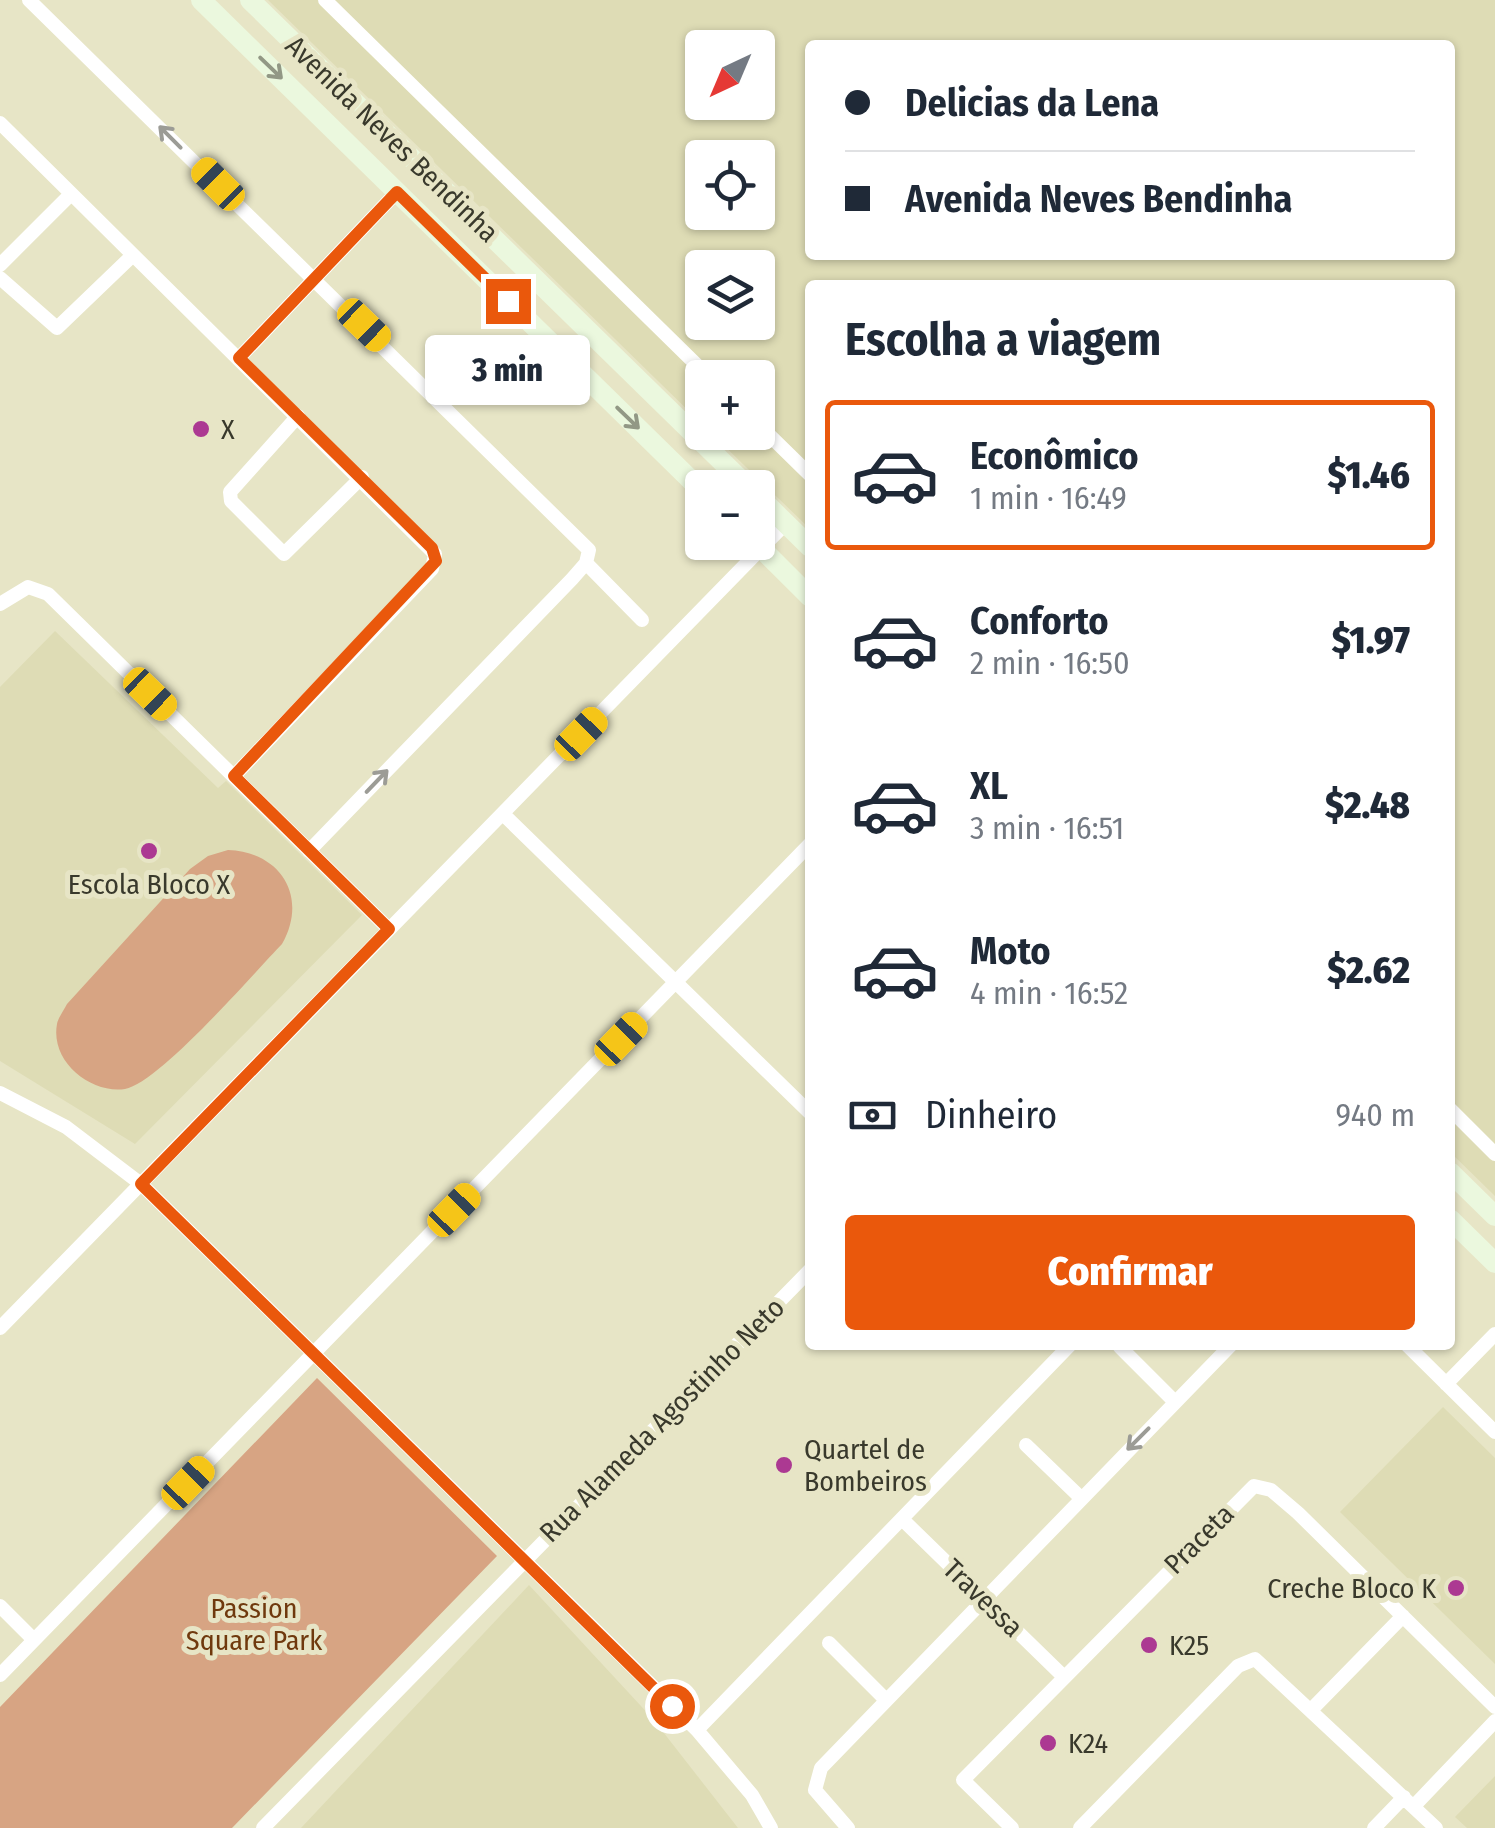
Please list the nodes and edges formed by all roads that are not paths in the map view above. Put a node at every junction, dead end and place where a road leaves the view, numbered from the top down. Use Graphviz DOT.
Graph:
graph roads {
  1 [pos="29,0"];
  2 [pos="201,0"];
  3 [pos="250,0"];
  4 [pos="325,0"];
  5 [pos="0,123"];
  6 [pos="397,192"];
  7 [pos="70,194"];
  8 [pos="134,255"];
  9 [pos="0,264"];
  10 [pos="0,278"];
  11 [pos="315,278"];
  12 [pos="239,358"];
  13 [pos="692,360"];
  14 [pos="298,416"];
  15 [pos="775,440"];
  16 [pos="805,469"];
  17 [pos="731,470"];
  18 [pos="685,475"];
  19 [pos="362,478"];
  20 [pos="775,512"];
  21 [pos="786,523"];
  22 [pos="775,532"];
  23 [pos="805,541"];
  24 [pos="745,560"];
  25 [pos="772,560"];
  26 [pos="586,562"];
  27 [pos="805,592"];
  28 [pos="1,601"];
  29 [pos="642,620"];
  30 [pos="234,776"];
  31 [pos="504,814"];
  32 [pos="805,849"];
  33 [pos="309,851"];
  34 [pos="389,929"];
  35 [pos="677,982"];
  36 [pos="0,1092"];
  37 [pos="805,1108"];
  38 [pos="1455,1114"];
  39 [pos="1495,1154"];
  40 [pos="1455,1177"];
  41 [pos="141,1184"];
  42 [pos="1495,1216"];
  43 [pos="1455,1225"];
  44 [pos="1495,1263"];
  45 [pos="805,1275"];
  46 [pos="0,1328"];
  47 [pos="1495,1334"];
  48 [pos="1123,1350"];
  49 [pos="1226,1350"];
  50 [pos="1411,1350"];
  51 [pos="1065,1351"];
  52 [pos="316,1352"];
  53 [pos="1446,1384"];
  54 [pos="1175,1402"];
  55 [pos="1495,1432"];
  56 [pos="1026,1445"];
  57 [pos="1081,1498"];
  58 [pos="903,1520"];
  59 [pos="524,1560"];
  60 [pos="984,1598"];
  61 [pos="0,1606"];
  62 [pos="1403,1616"];
  63 [pos="34,1640"];
  64 [pos="829,1643"];
  65 [pos="0,1675"];
  66 [pos="1063,1676"];
  67 [pos="886,1700"];
  68 [pos="1495,1706"];
  69 [pos="1312,1709"];
  70 [pos="1495,1721"];
  71 [pos="697,1730"];
  72 [pos="1409,1801"];
  73 [pos="263,1828"];
  74 [pos="771,1828"];
  75 [pos="848,1828"];
  76 [pos="1012,1828"];
  77 [pos="1080,1828"];
  78 [pos="1374,1828"];
  79 [pos="1436,1828"];
  11 -- 1 [label="street, one-way"];
  2 -- 6 [label="street, Avenida Neves Bendinha, one-way"];
  3 -- 17 [label="street, Avenida Neves Bendinha"];
  4 -- 13 [label="street"];
  5 -- 7 [label="street"];
  6 -- 11 [label="street"];
  6 -- 18 [label="street, Avenida Neves Bendinha, one-way"];
  7 -- 8 [label="street"];
  7 -- 9 [label="street"];
  8 -- 10 [label="street"];
  8 -- 12 [label="street"];
  11 -- 12 [label="street"];
  11 -- 26 [label="street"];
  12 -- 14 [label="street"];
  14 -- 19 [label="street"];
  14 -- 19 [label="street"];
  15 -- 16 [label="street"];
  19 -- 30 [label="street"];
  20 -- 21 [label="street"];
  21 -- 22 [label="street"];
  21 -- 23 [label="street"];
  24 -- 31 [label="street"];
  25 -- 27 [label="street"];
  26 -- 29 [label="street"];
  33 -- 26 [label="street, one-way"];
  28 -- 30 [label="street"];
  30 -- 33 [label="street"];
  31 -- 34 [label="street"];
  31 -- 35 [label="street"];
  32 -- 35 [label="street"];
  33 -- 34 [label="street"];
  34 -- 41 [label="street"];
  35 -- 37 [label="street"];
  35 -- 52 [label="street"];
  36 -- 41 [label="street"];
  38 -- 39 [label="street"];
  40 -- 42 [label="street"];
  41 -- 46 [label="street"];
  41 -- 52 [label="street"];
  43 -- 44 [label="street"];
  45 -- 59 [label="street, Rua Alameda Agostinho Neto"];
  47 -- 53 [label="street"];
  48 -- 54 [label="street"];
  49 -- 54 [label="street"];
  50 -- 53 [label="street"];
  51 -- 58 [label="street"];
  52 -- 59 [label="street"];
  52 -- 63 [label="street"];
  53 -- 55 [label="street"];
  54 -- 57 [label="street, one-way"];
  56 -- 57 [label="street"];
  57 -- 60 [label="street"];
  58 -- 60 [label="street, Travessa"];
  58 -- 71 [label="street"];
  59 -- 71 [label="street"];
  59 -- 73 [label="street, Rua Alameda Agostinho Neto"];
  60 -- 66 [label="street, Travessa"];
  60 -- 67 [label="street"];
  61 -- 63 [label="street"];
  62 -- 66 [label="street, Praceta"];
  62 -- 68 [label="street, Praceta"];
  62 -- 69 [label="street"];
  63 -- 65 [label="street"];
  64 -- 67 [label="street"];
  66 -- 76 [label="street, Praceta"];
  67 -- 75 [label="street"];
  69 -- 72 [label="street"];
  69 -- 77 [label="street"];
  70 -- 72 [label="street"];
  71 -- 74 [label="street"];
  72 -- 78 [label="street"];
  72 -- 79 [label="street"];
}
